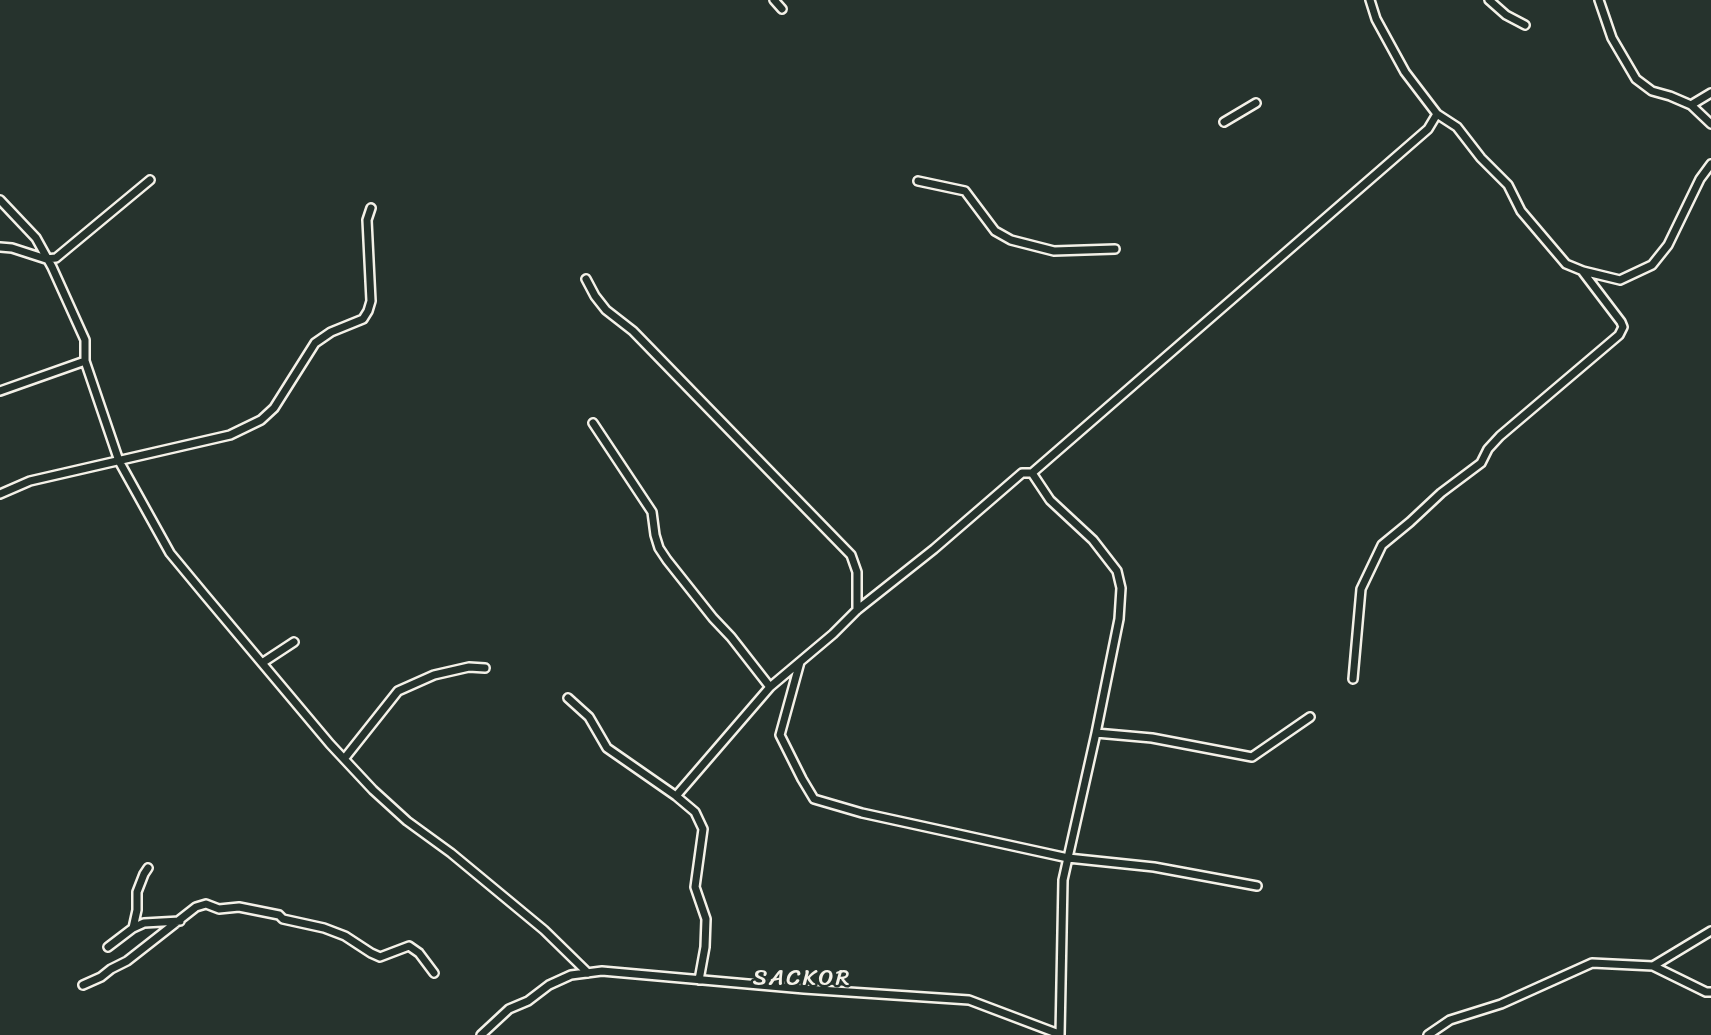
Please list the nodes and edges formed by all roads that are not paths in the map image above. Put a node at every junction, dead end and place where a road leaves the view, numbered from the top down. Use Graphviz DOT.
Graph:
graph roads {
  1 [pos="774,0"];
  2 [pos="1370,0"];
  3 [pos="1489,0"];
  4 [pos="1599,0"];
  5 [pos="782,9"];
  6 [pos="1525,25"];
  7 [pos="1711,93"];
  8 [pos="1256,103"];
  9 [pos="1691,105"];
  10 [pos="1437,114"];
  11 [pos="1224,122"];
  12 [pos="1711,124"];
  13 [pos="1711,164"];
  14 [pos="150,180"];
  15 [pos="918,181"];
  16 [pos="0,200"];
  17 [pos="371,208"];
  18 [pos="0,247"];
  19 [pos="1115,249"];
  20 [pos="46,259"];
  21 [pos="1583,271"];
  22 [pos="586,279"];
  23 [pos="1210,307"];
  24 [pos="1214,315"];
  25 [pos="85,361"];
  26 [pos="0,391"];
  27 [pos="593,423"];
  28 [pos="119,461"];
  29 [pos="1032,473"];
  30 [pos="0,494"];
  31 [pos="857,610"];
  32 [pos="294,642"];
  33 [pos="800,662"];
  34 [pos="262,663"];
  35 [pos="485,668"];
  36 [pos="1353,680"];
  37 [pos="770,687"];
  38 [pos="568,698"];
  39 [pos="1310,717"];
  40 [pos="1096,733"];
  41 [pos="344,759"];
  42 [pos="676,796"];
  43 [pos="1068,858"];
  44 [pos="148,868"];
  45 [pos="1257,886"];
  46 [pos="180,921"];
  47 [pos="133,928"];
  48 [pos="1711,931"];
  49 [pos="108,947"];
  50 [pos="1653,966"];
  51 [pos="434,972"];
  52 [pos="588,973"];
  53 [pos="699,980"];
  54 [pos="83,985"];
  55 [pos="1711,992"];
  56 [pos="1060,1034"];
  57 [pos="481,1035"];
  58 [pos="1428,1035"];
  1 -- 5 [label="street"];
  2 -- 10 [label="street"];
  3 -- 6 [label="street"];
  4 -- 9 [label="street"];
  7 -- 9 [label="street"];
  8 -- 11 [label="street"];
  9 -- 12 [label="street"];
  10 -- 21 [label="street"];
  10 -- 24 [label="street"];
  13 -- 21 [label="street"];
  14 -- 20 [label="street"];
  15 -- 19 [label="street"];
  16 -- 20 [label="street"];
  17 -- 28 [label="street"];
  18 -- 20 [label="street"];
  20 -- 25 [label="street"];
  21 -- 36 [label="street"];
  22 -- 31 [label="street"];
  23 -- 24 [label="street"];
  24 -- 29 [label="street"];
  25 -- 26 [label="street"];
  25 -- 28 [label="street"];
  27 -- 37 [label="street"];
  28 -- 30 [label="street"];
  28 -- 34 [label="street"];
  29 -- 31 [label="street"];
  29 -- 40 [label="street"];
  31 -- 33 [label="street"];
  32 -- 34 [label="street"];
  33 -- 37 [label="street"];
  33 -- 43 [label="street"];
  34 -- 41 [label="street"];
  35 -- 41 [label="street"];
  37 -- 42 [label="street"];
  38 -- 42 [label="street"];
  39 -- 40 [label="street"];
  40 -- 43 [label="street"];
  41 -- 52 [label="street"];
  42 -- 53 [label="street"];
  43 -- 45 [label="street"];
  43 -- 56 [label="street"];
  44 -- 47 [label="street"];
  46 -- 47 [label="street"];
  46 -- 51 [label="street"];
  46 -- 54 [label="street"];
  47 -- 49 [label="street"];
  48 -- 50 [label="street"];
  50 -- 55 [label="street"];
  50 -- 58 [label="street"];
  52 -- 53 [label="street"];
  52 -- 57 [label="street"];
  53 -- 56 [label="street"];
}
